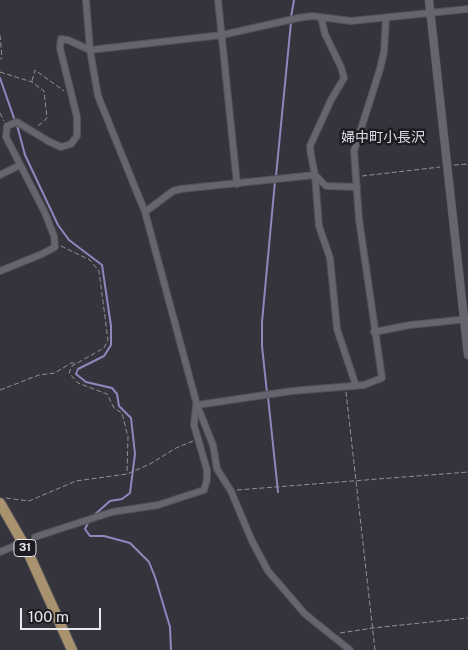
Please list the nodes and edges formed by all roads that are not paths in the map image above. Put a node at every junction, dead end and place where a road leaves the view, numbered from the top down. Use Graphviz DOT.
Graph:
graph roads {
  1 [pos="86,0"];
  2 [pos="218,0"];
  3 [pos="429,0"];
  4 [pos="468,9"];
  5 [pos="430,13"];
  6 [pos="321,17"];
  7 [pos="386,18"];
  8 [pos="222,34"];
  9 [pos="90,50"];
  10 [pos="20,164"];
  11 [pos="0,175"];
  12 [pos="315,175"];
  13 [pos="238,184"];
  14 [pos="357,187"];
  15 [pos="145,212"];
  16 [pos="0,271"];
  17 [pos="466,319"];
  18 [pos="374,332"];
  19 [pos="468,355"];
  20 [pos="356,386"];
  21 [pos="196,405"];
  22 [pos="0,503"];
  23 [pos="35,537"];
  24 [pos="14,546"];
  25 [pos="0,552"];
  26 [pos="72,650"];
  27 [pos="350,650"];
  1 -- 9 [label="street"];
  2 -- 8 [label="street"];
  3 -- 5 [label="street"];
  4 -- 5 [label="street"];
  5 -- 7 [label="street"];
  5 -- 17 [label="street"];
  6 -- 7 [label="street"];
  6 -- 8 [label="street"];
  6 -- 12 [label="street"];
  7 -- 14 [label="street"];
  8 -- 9 [label="street"];
  8 -- 13 [label="street"];
  9 -- 10 [label="street"];
  9 -- 15 [label="street"];
  10 -- 11 [label="street"];
  10 -- 16 [label="street"];
  12 -- 13 [label="street"];
  12 -- 14 [label="street"];
  12 -- 20 [label="street"];
  13 -- 15 [label="street"];
  14 -- 18 [label="street"];
  15 -- 21 [label="street"];
  17 -- 18 [label="street"];
  17 -- 19 [label="street"];
  18 -- 20 [label="street"];
  20 -- 21 [label="street"];
  21 -- 23 [label="street"];
  21 -- 27 [label="street"];
  22 -- 26 [label="main road, 31"];
  24 -- 25 [label="street"];
}
